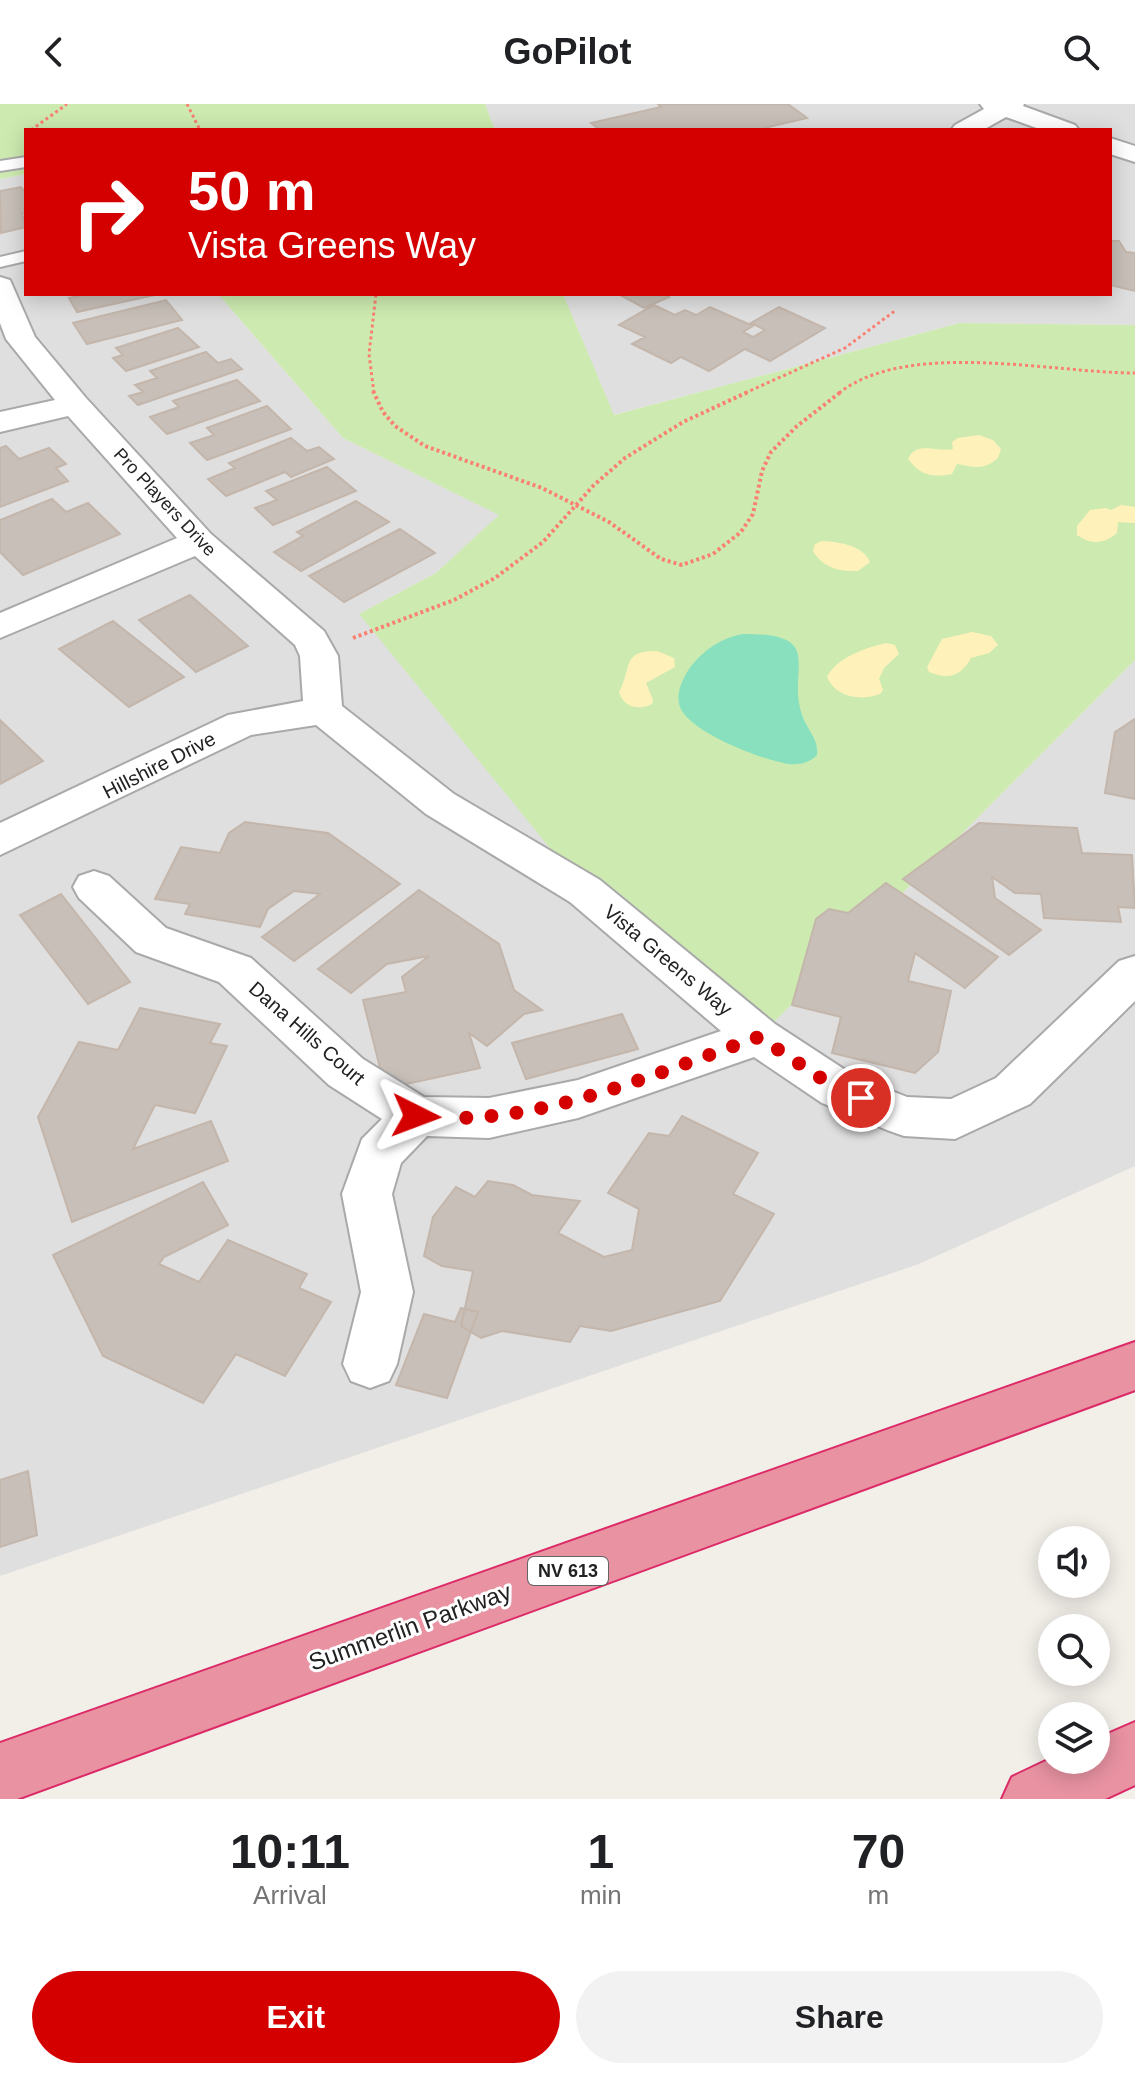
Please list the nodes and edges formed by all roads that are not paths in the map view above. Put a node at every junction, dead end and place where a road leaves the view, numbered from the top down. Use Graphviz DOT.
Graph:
graph roads {
  1 [pos="1003,105"];
  2 [pos="967,128"];
  3 [pos="1061,128"];
  4 [pos="1112,147"];
  5 [pos="1135,154"];
  6 [pos="24,162"];
  7 [pos="0,166"];
  8 [pos="24,256"];
  9 [pos="0,262"];
  10 [pos="0,286"];
  11 [pos="75,405"];
  12 [pos="0,422"];
  13 [pos="199,541"];
  14 [pos="0,627"];
  15 [pos="323,711"];
  16 [pos="0,840"];
  17 [pos="94,887"];
  18 [pos="1135,973"];
  19 [pos="759,1037"];
  20 [pos="416,1116"];
  21 [pos="370,1364"];
  22 [pos="1135,1366"];
  23 [pos="1135,1753"];
  24 [pos="0,1774"];
  25 [pos="1034,1799"];
  1 -- 2 [label="street"];
  1 -- 3 [label="street"];
  4 -- 5 [label="street"];
  6 -- 7 [label="lane"];
  8 -- 9 [label="lane"];
  10 -- 11 [label="street, Pro Players Drive"];
  11 -- 12 [label="street"];
  11 -- 13 [label="street, Pro Players Drive"];
  13 -- 14 [label="street"];
  13 -- 15 [label="street, Pro Players Drive"];
  15 -- 16 [label="street, Hillshire Drive"];
  15 -- 19 [label="street, Vista Greens Way"];
  17 -- 20 [label="street, Dana Hills Court"];
  18 -- 19 [label="street, Vista Greens Way"];
  19 -- 20 [label="street"];
  20 -- 21 [label="street"];
  22 -- 24 [label="highway, Summerlin Parkway / NV 613"];
  23 -- 25 [label="highway"];
}
